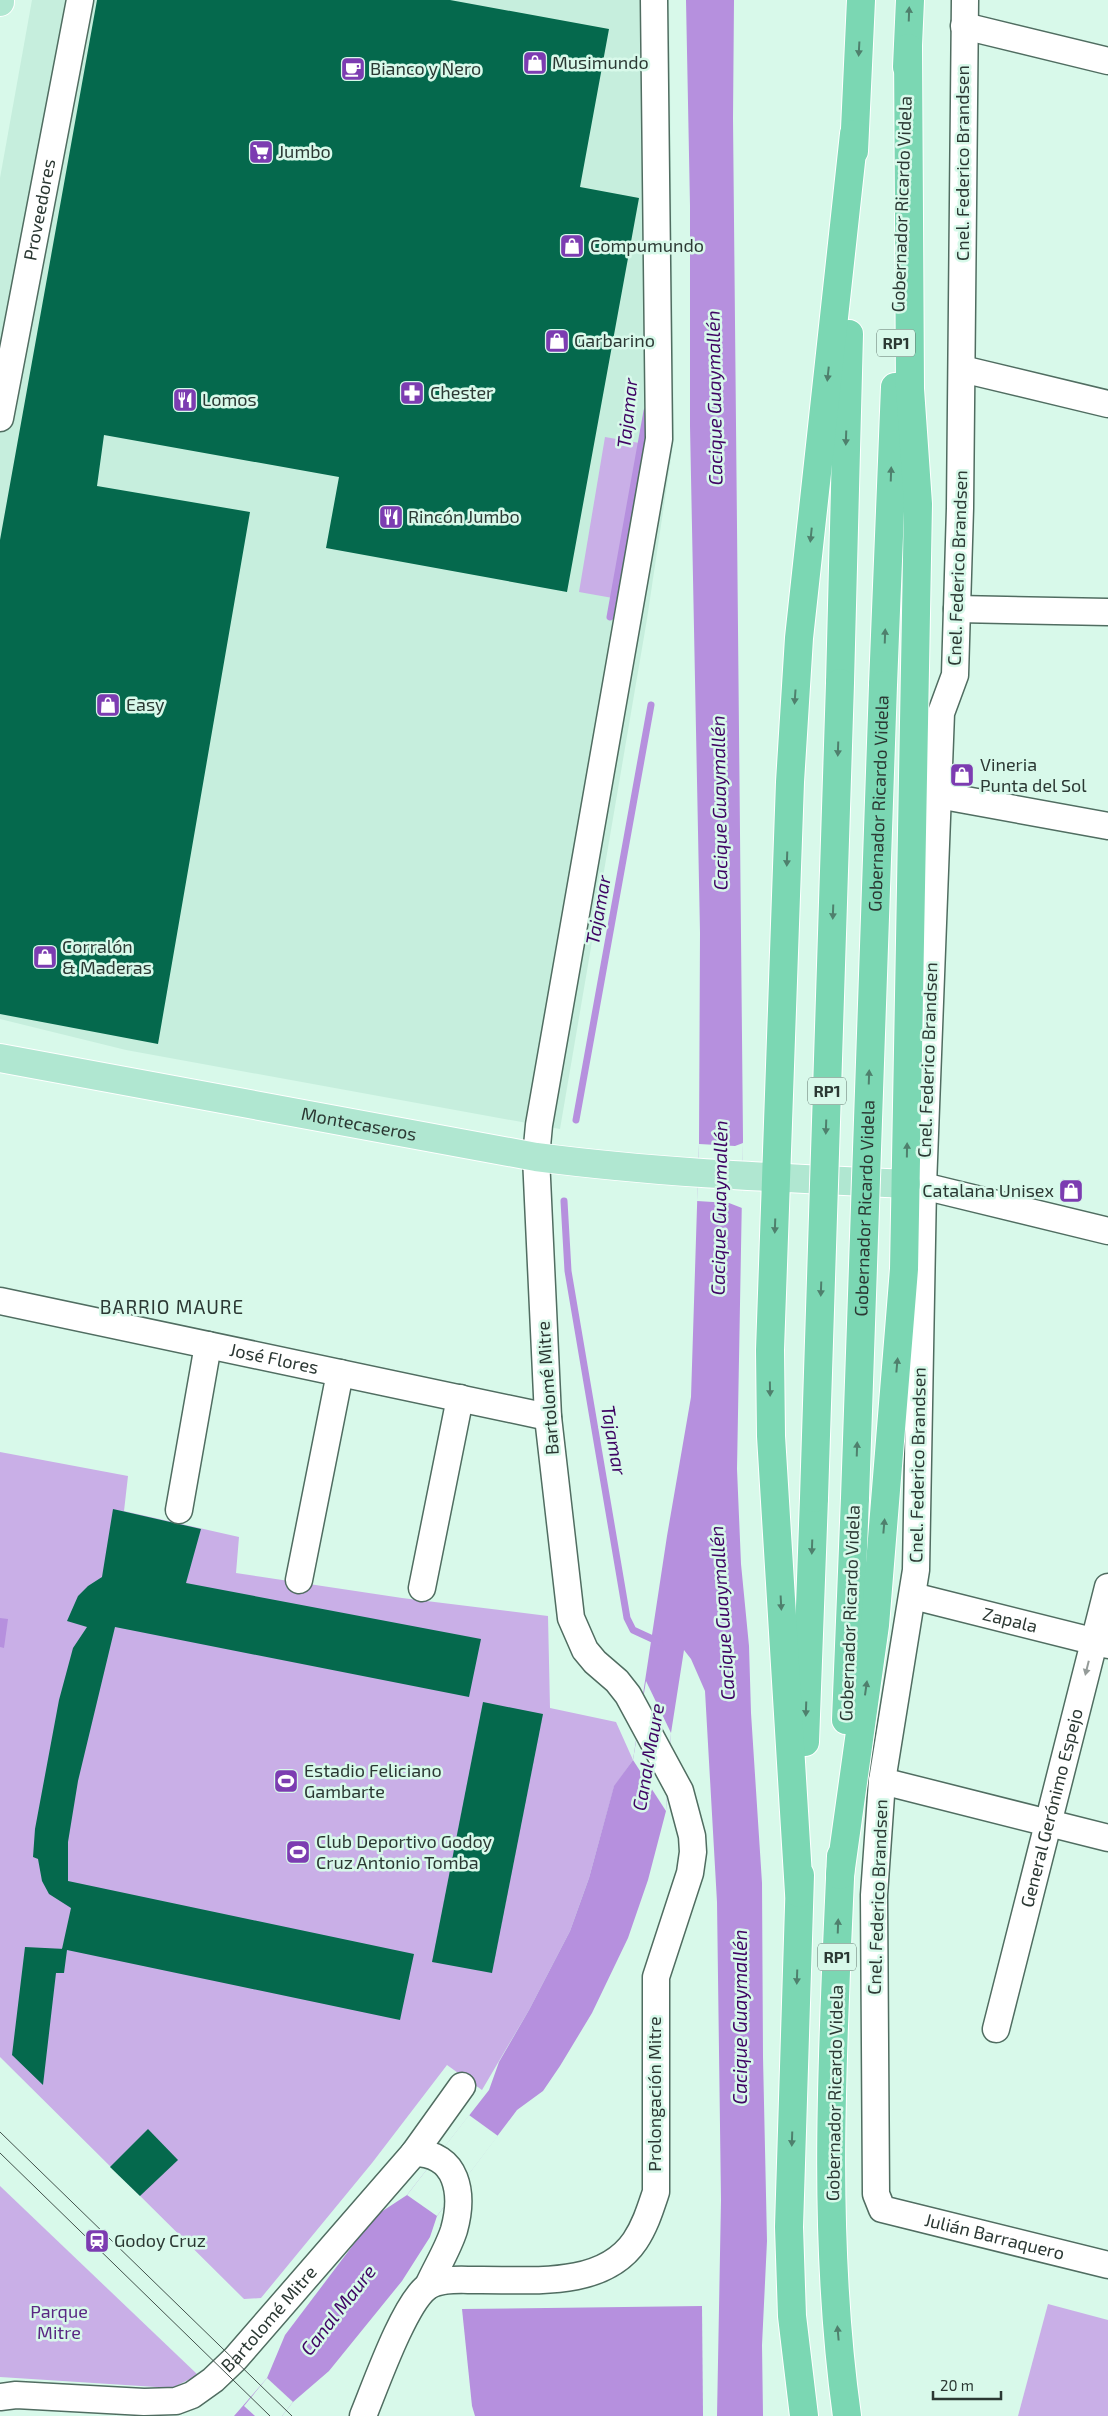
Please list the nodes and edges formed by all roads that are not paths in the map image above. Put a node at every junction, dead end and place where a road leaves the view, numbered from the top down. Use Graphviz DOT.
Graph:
graph roads {
  1 [pos="80,0"];
  2 [pos="654,0"];
  3 [pos="861,0"];
  4 [pos="910,0"];
  5 [pos="965,0"];
  6 [pos="964,26"];
  7 [pos="908,48"];
  8 [pos="1108,61"];
  9 [pos="854,134"];
  10 [pos="962,369"];
  11 [pos="1108,404"];
  12 [pos="0,418"];
  13 [pos="957,609"];
  14 [pos="1108,612"];
  15 [pos="938,795"];
  16 [pos="1108,826"];
  17 [pos="0,1058"];
  18 [pos="536,1158"];
  19 [pos="777,1178"];
  20 [pos="915,1185"];
  21 [pos="1108,1231"];
  22 [pos="0,1301"];
  23 [pos="208,1345"];
  24 [pos="340,1373"];
  25 [pos="460,1398"];
  26 [pos="548,1417"];
  27 [pos="179,1510"];
  28 [pos="299,1580"];
  29 [pos="1108,1587"];
  30 [pos="422,1588"];
  31 [pos="913,1596"];
  32 [pos="570,1618"];
  33 [pos="1101,1643"];
  34 [pos="882,1781"];
  35 [pos="1048,1823"];
  36 [pos="1108,1838"];
  37 [pos="840,1875"];
  38 [pos="800,1893"];
  39 [pos="996,2029"];
  40 [pos="462,2086"];
  41 [pos="425,2155"];
  42 [pos="882,2209"];
  43 [pos="1108,2265"];
  44 [pos="428,2286"];
  45 [pos="841,2371"];
  46 [pos="0,2397"];
  47 [pos="363,2416"];
  48 [pos="804,2416"];
  49 [pos="847,2416"];
  50 [pos="854,2416"];
  1 -- 12 [label="street, Proveedores"];
  2 -- 18 [label="street, Bartolomé Mitre"];
  3 -- 9 [label="highway, RP1, one-way"];
  7 -- 4 [label="highway, Gobernador Ricardo Videla / RP1, one-way"];
  5 -- 6 [label="street, Cnel. Federico Brandsen"];
  6 -- 8 [label="street"];
  6 -- 10 [label="street, Cnel. Federico Brandsen"];
  20 -- 7 [label="highway, one-way"];
  37 -- 7 [label="highway, Gobernador Ricardo Videla / RP1, one-way, bridge"];
  9 -- 19 [label="highway, one-way"];
  9 -- 38 [label="highway, RP1, one-way, bridge"];
  10 -- 11 [label="street"];
  10 -- 13 [label="street, Cnel. Federico Brandsen"];
  13 -- 14 [label="street"];
  13 -- 15 [label="street, Cnel. Federico Brandsen"];
  15 -- 16 [label="street"];
  15 -- 20 [label="street, Cnel. Federico Brandsen"];
  17 -- 18 [label="main road, Montecaseros"];
  18 -- 19 [label="main road, Montecaseros"];
  18 -- 26 [label="street, Bartolomé Mitre"];
  19 -- 20 [label="main road, Montecaseros"];
  19 -- 38 [label="highway, one-way"];
  20 -- 21 [label="street"];
  20 -- 31 [label="street, Cnel. Federico Brandsen"];
  37 -- 20 [label="highway, one-way"];
  22 -- 23 [label="street, José Flores"];
  23 -- 24 [label="street, José Flores"];
  23 -- 27 [label="street"];
  24 -- 25 [label="street, José Flores"];
  24 -- 28 [label="street"];
  25 -- 26 [label="street, José Flores"];
  25 -- 30 [label="street"];
  26 -- 32 [label="street, Bartolomé Mitre"];
  29 -- 33 [label="street, General Gerónimo Espejo"];
  31 -- 33 [label="street, Zapala"];
  31 -- 34 [label="street, Cnel. Federico Brandsen"];
  32 -- 44 [label="street, Prolongación Mitre"];
  33 -- 35 [label="street, General Gerónimo Espejo, one-way"];
  34 -- 35 [label="street"];
  34 -- 42 [label="street, Cnel. Federico Brandsen"];
  35 -- 36 [label="street"];
  35 -- 39 [label="street, General Gerónimo Espejo"];
  45 -- 37 [label="highway, Gobernador Ricardo Videla / RP1, one-way"];
  38 -- 48 [label="highway, RP1, one-way"];
  40 -- 41 [label="street, Bartolomé Mitre"];
  41 -- 44 [label="street"];
  41 -- 46 [label="street, Bartolomé Mitre"];
  42 -- 43 [label="street, Julián Barraquero"];
  44 -- 47 [label="street"];
  45 -- 49 [label="highway, Gobernador Ricardo Videla / RP1"];
  45 -- 50 [label="highway"];
}
